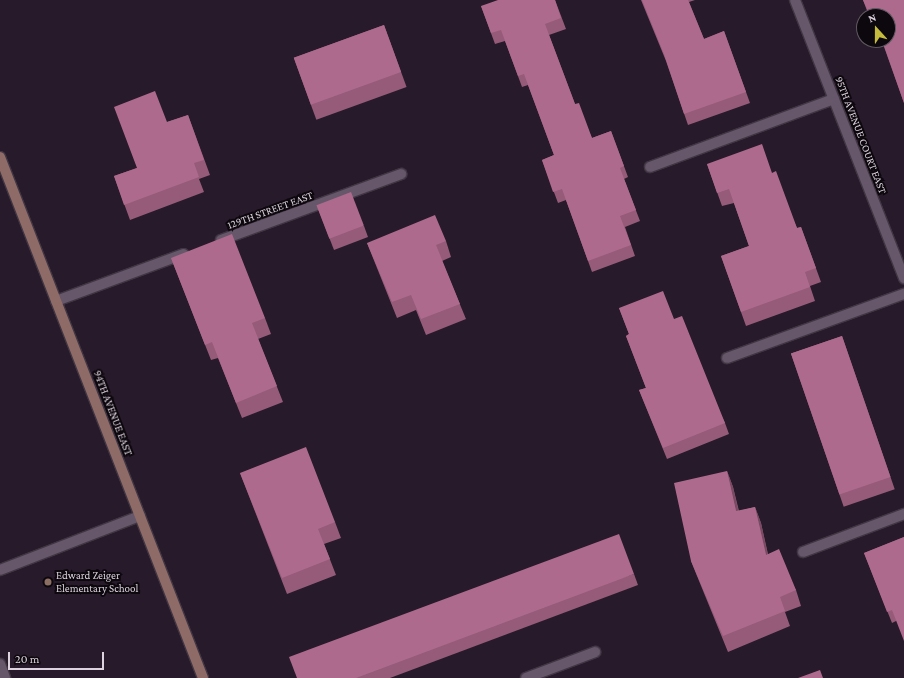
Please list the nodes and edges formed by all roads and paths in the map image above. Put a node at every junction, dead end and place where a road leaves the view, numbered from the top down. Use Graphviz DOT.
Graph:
graph roads {
  1 [pos="795,0"];
  2 [pos="834,99"];
  3 [pos="0,157"];
  4 [pos="650,167"];
  5 [pos="401,174"];
  6 [pos="214,243"];
  7 [pos="191,251"];
  8 [pos="904,278"];
  9 [pos="904,294"];
  10 [pos="56,301"];
  11 [pos="727,358"];
  12 [pos="904,514"];
  13 [pos="140,516"];
  14 [pos="803,552"];
  15 [pos="0,570"];
  16 [pos="595,652"];
  17 [pos="0,664"];
  18 [pos="6,678"];
  19 [pos="203,678"];
  20 [pos="526,678"];
  1 -- 2 [label="street, 95TH AVENUE COURT EAST"];
  2 -- 4 [label="street"];
  2 -- 8 [label="street, 95TH AVENUE COURT EAST"];
  3 -- 10 [label="main road, 94TH AVENUE EAST"];
  5 -- 6 [label="street, 129TH STREET EAST"];
  7 -- 10 [label="street"];
  9 -- 11 [label="street"];
  10 -- 13 [label="main road, 94TH AVENUE EAST"];
  12 -- 14 [label="street"];
  13 -- 15 [label="street"];
  13 -- 19 [label="main road, 94TH AVENUE EAST"];
  16 -- 20 [label="street"];
  17 -- 18 [label="street"];
}
